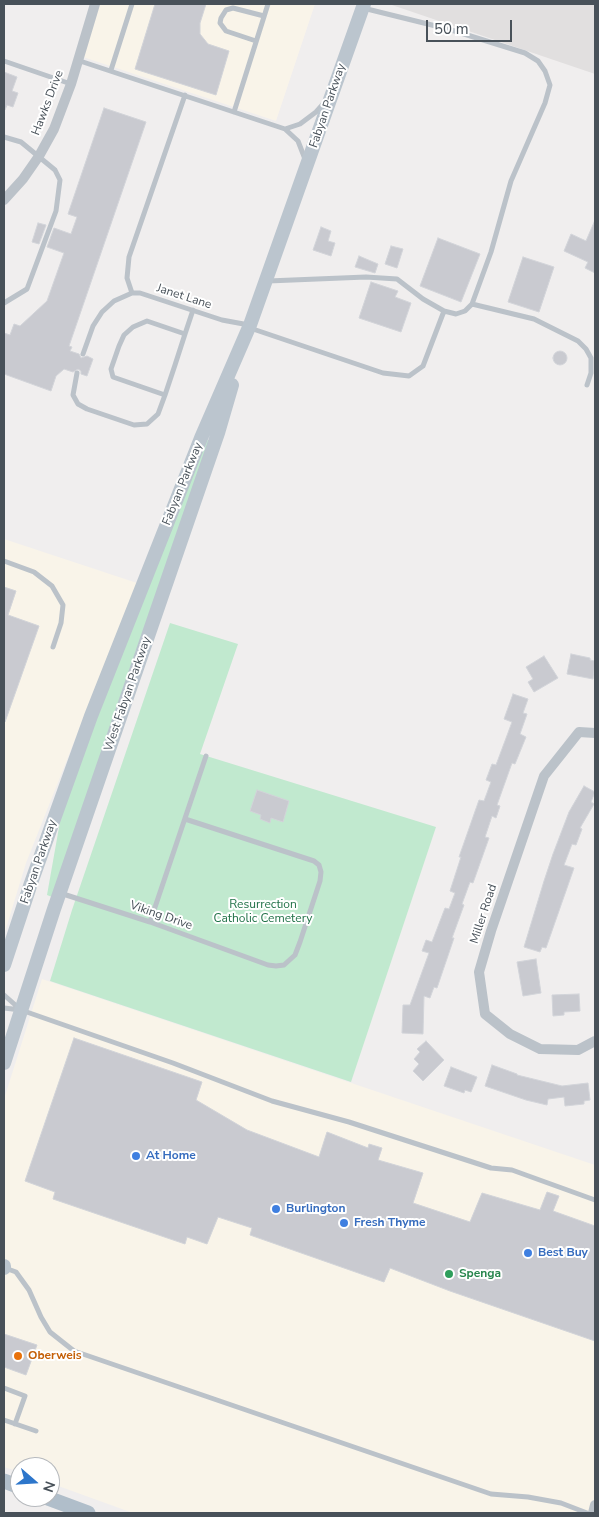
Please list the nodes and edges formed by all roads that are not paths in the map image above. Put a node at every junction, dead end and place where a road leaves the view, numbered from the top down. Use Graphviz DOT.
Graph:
graph roads {
  1 [pos="96,4"];
  2 [pos="132,4"];
  3 [pos="268,4"];
  4 [pos="234,6"];
  5 [pos="363,6"];
  6 [pos="264,16"];
  7 [pos="256,41"];
  8 [pos="4,60"];
  9 [pos="78,60"];
  10 [pos="111,70"];
  11 [pos="71,84"];
  12 [pos="333,93"];
  13 [pos="185,95"];
  14 [pos="234,112"];
  15 [pos="285,129"];
  16 [pos="4,137"];
  17 [pos="39,156"];
  18 [pos="307,167"];
  19 [pos="4,200"];
  20 [pos="265,281"];
  21 [pos="132,293"];
  22 [pos="4,303"];
  23 [pos="472,304"];
  24 [pos="193,310"];
  25 [pos="444,311"];
  26 [pos="249,327"];
  27 [pos="185,334"];
  28 [pos="83,354"];
  29 [pos="77,373"];
  30 [pos="587,385"];
  31 [pos="165,395"];
  32 [pos="4,561"];
  33 [pos="53,647"];
  34 [pos="595,733"];
  35 [pos="206,756"];
  36 [pos="185,819"];
  37 [pos="60,893"];
  38 [pos="150,922"];
  39 [pos="4,965"];
  40 [pos="4,995"];
  41 [pos="4,1008"];
  42 [pos="21,1010"];
  43 [pos="595,1041"];
  44 [pos="4,1063"];
  45 [pos="595,1200"];
  46 [pos="4,1267"];
  47 [pos="4,1388"];
  48 [pos="4,1420"];
  49 [pos="15,1424"];
  50 [pos="36,1431"];
  51 [pos="60,1503"];
  52 [pos="595,1506"];
  53 [pos="88,1513"];
  54 [pos="587,1513"];
  55 [pos="593,1513"];
  1 -- 9 [label="street, Hawks Drive"];
  2 -- 10 [label="lane"];
  3 -- 6 [label="lane"];
  4 -- 6 [label="lane"];
  4 -- 7 [label="lane"];
  5 -- 12 [label="main road, Fabyan Parkway"];
  5 -- 23 [label="lane"];
  6 -- 7 [label="lane"];
  7 -- 14 [label="lane"];
  8 -- 11 [label="lane"];
  9 -- 10 [label="lane"];
  9 -- 11 [label="street, Hawks Drive"];
  10 -- 13 [label="lane"];
  11 -- 17 [label="street, Hawks Drive"];
  12 -- 15 [label="lane"];
  12 -- 18 [label="main road, Fabyan Parkway"];
  13 -- 14 [label="lane"];
  13 -- 21 [label="lane"];
  14 -- 15 [label="lane"];
  15 -- 18 [label="lane"];
  16 -- 17 [label="lane"];
  17 -- 19 [label="street, Hawks Drive"];
  17 -- 22 [label="lane"];
  18 -- 20 [label="main road, Fabyan Parkway"];
  20 -- 25 [label="lane"];
  20 -- 26 [label="main road, Fabyan Parkway"];
  21 -- 24 [label="lane, Janet Lane"];
  21 -- 28 [label="lane"];
  23 -- 25 [label="lane"];
  23 -- 30 [label="lane"];
  24 -- 26 [label="lane, Janet Lane"];
  24 -- 27 [label="lane"];
  25 -- 26 [label="lane, Janet Lane"];
  26 -- 37 [label="main road, West Fabyan Parkway"];
  26 -- 39 [label="main road, Fabyan Parkway"];
  27 -- 31 [label="lane"];
  27 -- 31 [label="lane"];
  29 -- 31 [label="lane"];
  32 -- 33 [label="lane"];
  34 -- 43 [label="street, Miller Road"];
  35 -- 36 [label="lane"];
  36 -- 38 [label="lane"];
  36 -- 38 [label="lane, Viking Drive"];
  37 -- 38 [label="lane, Viking Drive"];
  37 -- 42 [label="main road, West Fabyan Parkway"];
  40 -- 42 [label="lane"];
  41 -- 42 [label="lane"];
  42 -- 44 [label="main road, West Fabyan Parkway"];
  42 -- 45 [label="lane"];
  46 -- 54 [label="lane"];
  47 -- 49 [label="lane"];
  48 -- 49 [label="lane"];
  49 -- 50 [label="lane"];
  51 -- 53 [label="main road"];
  52 -- 55 [label="street"];
}
